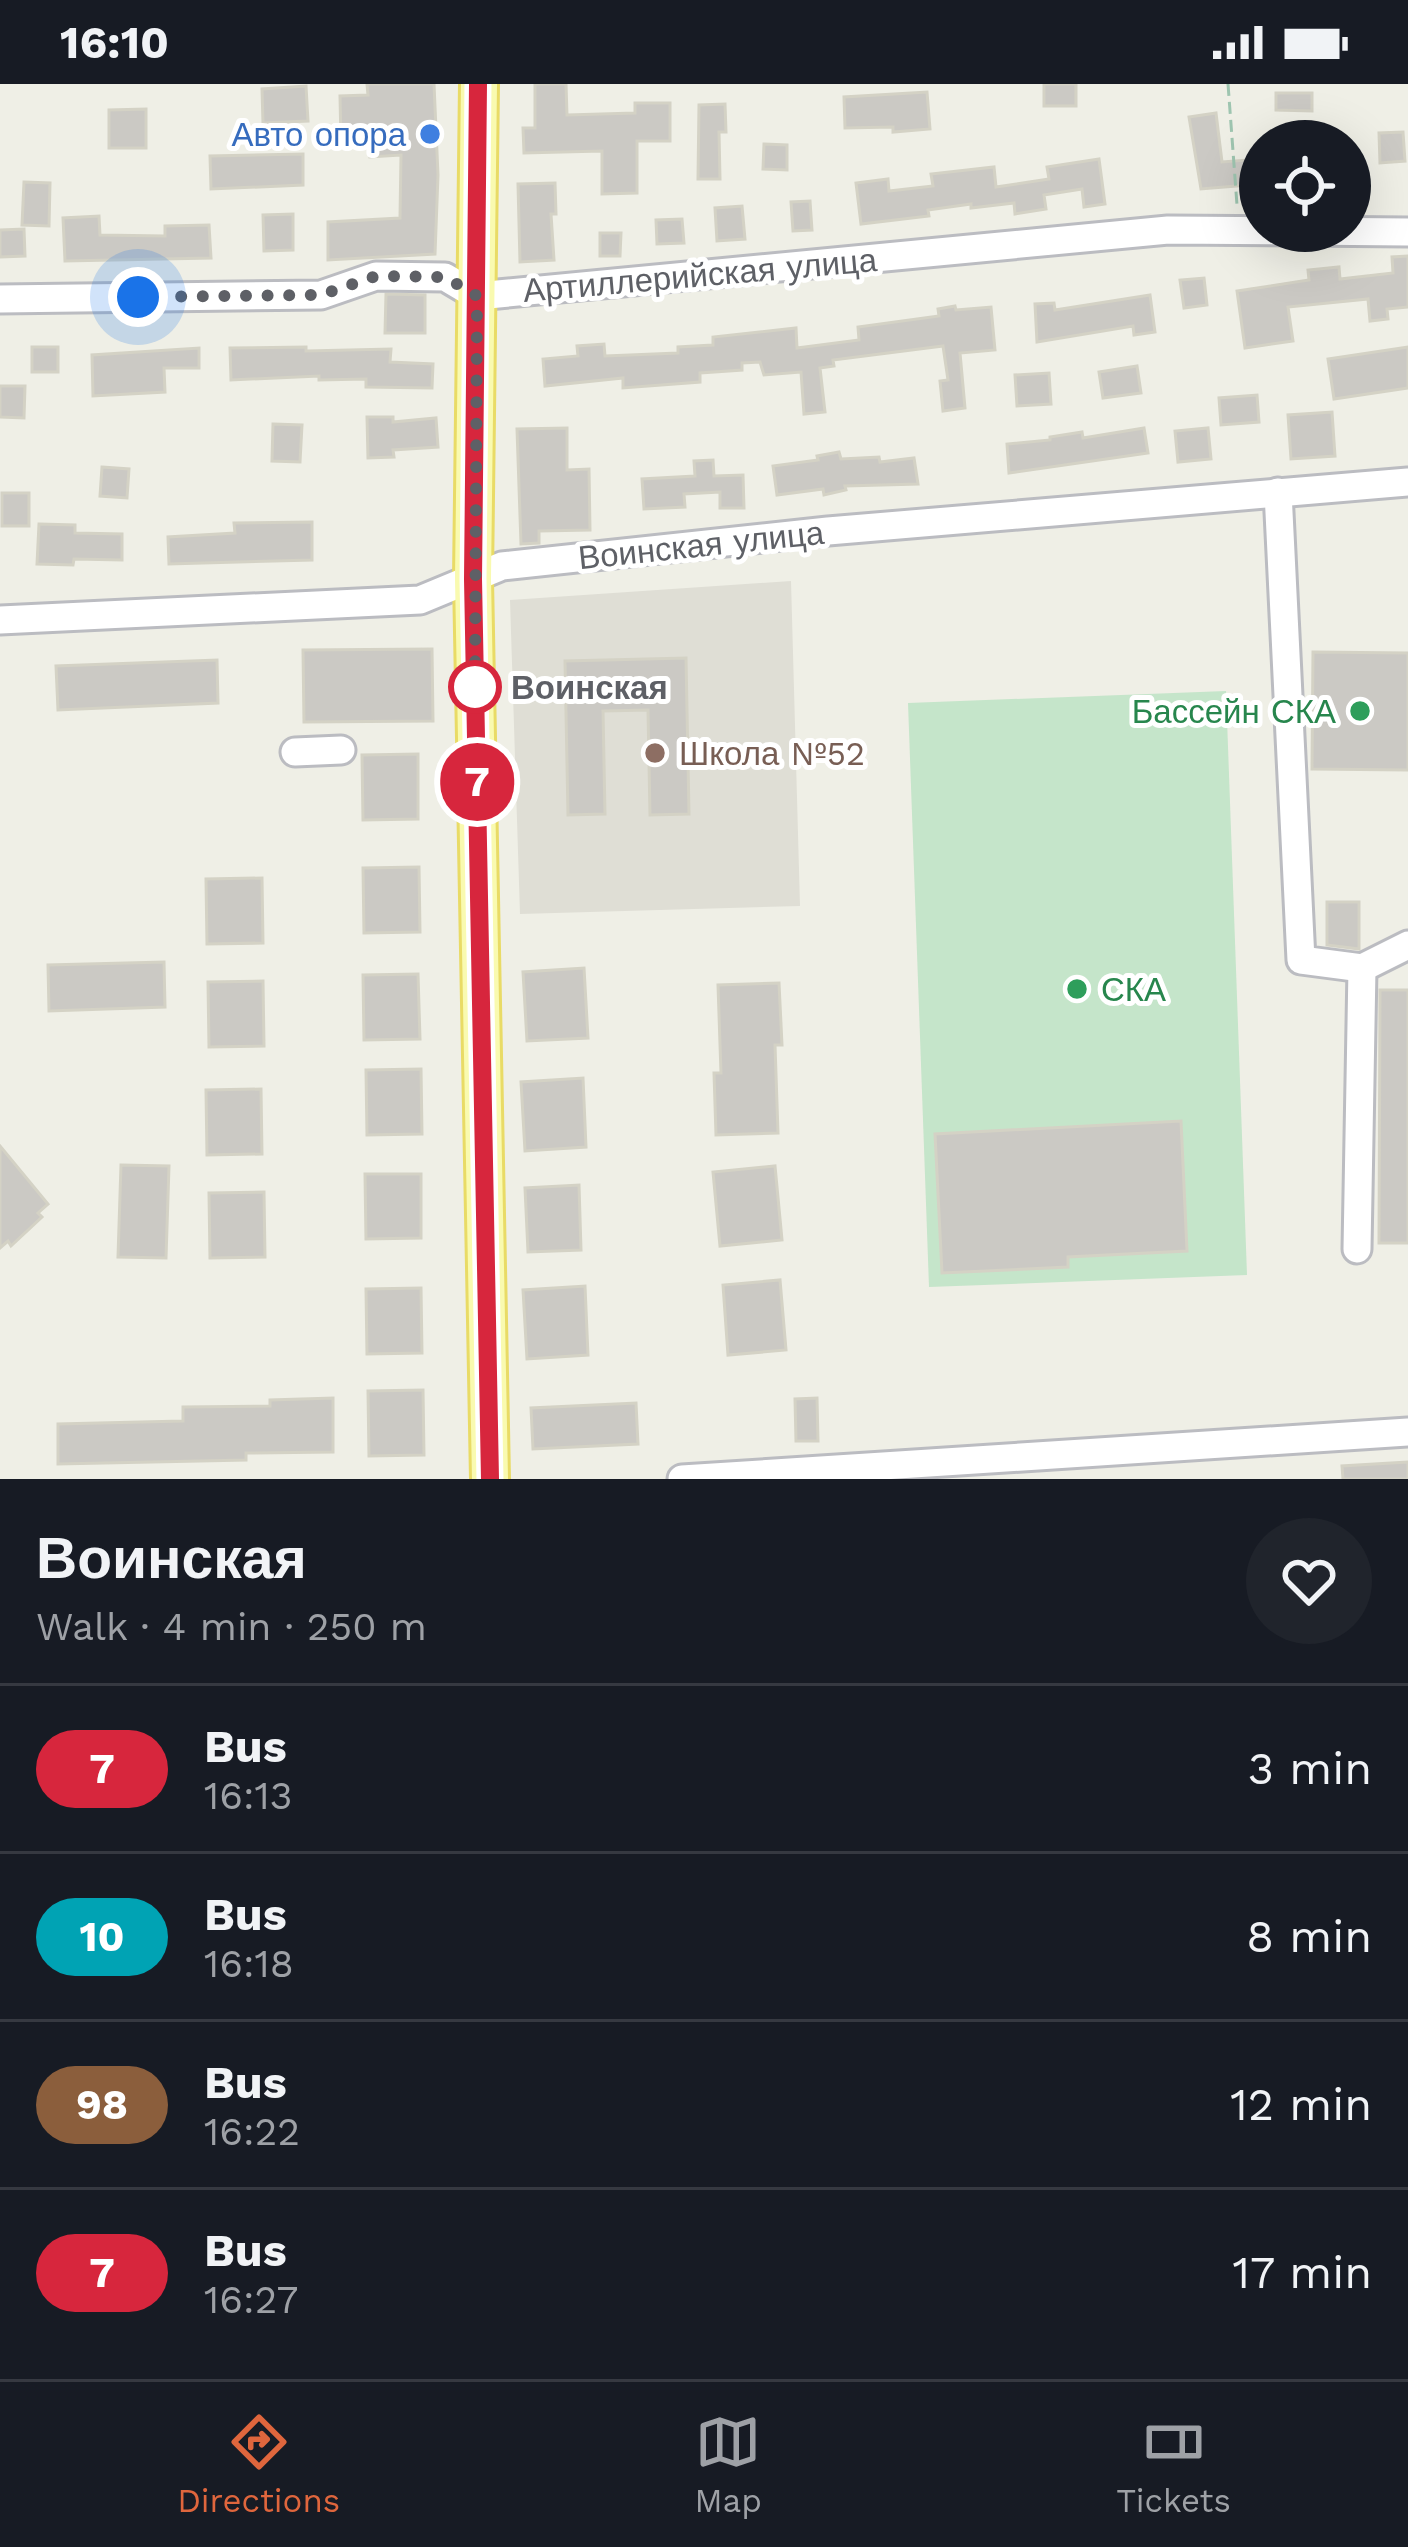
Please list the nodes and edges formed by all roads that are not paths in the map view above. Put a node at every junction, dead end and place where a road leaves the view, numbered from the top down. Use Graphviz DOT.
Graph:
graph roads {
  1 [pos="478,84"];
  2 [pos="1408,232"];
  3 [pos="477,296"];
  4 [pos="0,299"];
  5 [pos="1408,482"];
  6 [pos="1278,493"];
  7 [pos="473,579"];
  8 [pos="0,620"];
  9 [pos="341,750"];
  10 [pos="295,752"];
  11 [pos="1408,945"];
  12 [pos="1362,968"];
  13 [pos="1357,1249"];
  14 [pos="1408,1432"];
  15 [pos="490,1479"];
  16 [pos="682,1479"];
  1 -- 3 [label="main road"];
  2 -- 3 [label="street, Артиллерийская улица"];
  3 -- 4 [label="street, Артиллерийская улица"];
  3 -- 7 [label="main road"];
  5 -- 6 [label="street, Воинская улица"];
  6 -- 7 [label="street, Воинская улица"];
  6 -- 12 [label="street"];
  7 -- 8 [label="street, Воинская улица"];
  7 -- 15 [label="main road"];
  9 -- 10 [label="street"];
  11 -- 12 [label="street"];
  12 -- 13 [label="street"];
  14 -- 16 [label="street"];
}
